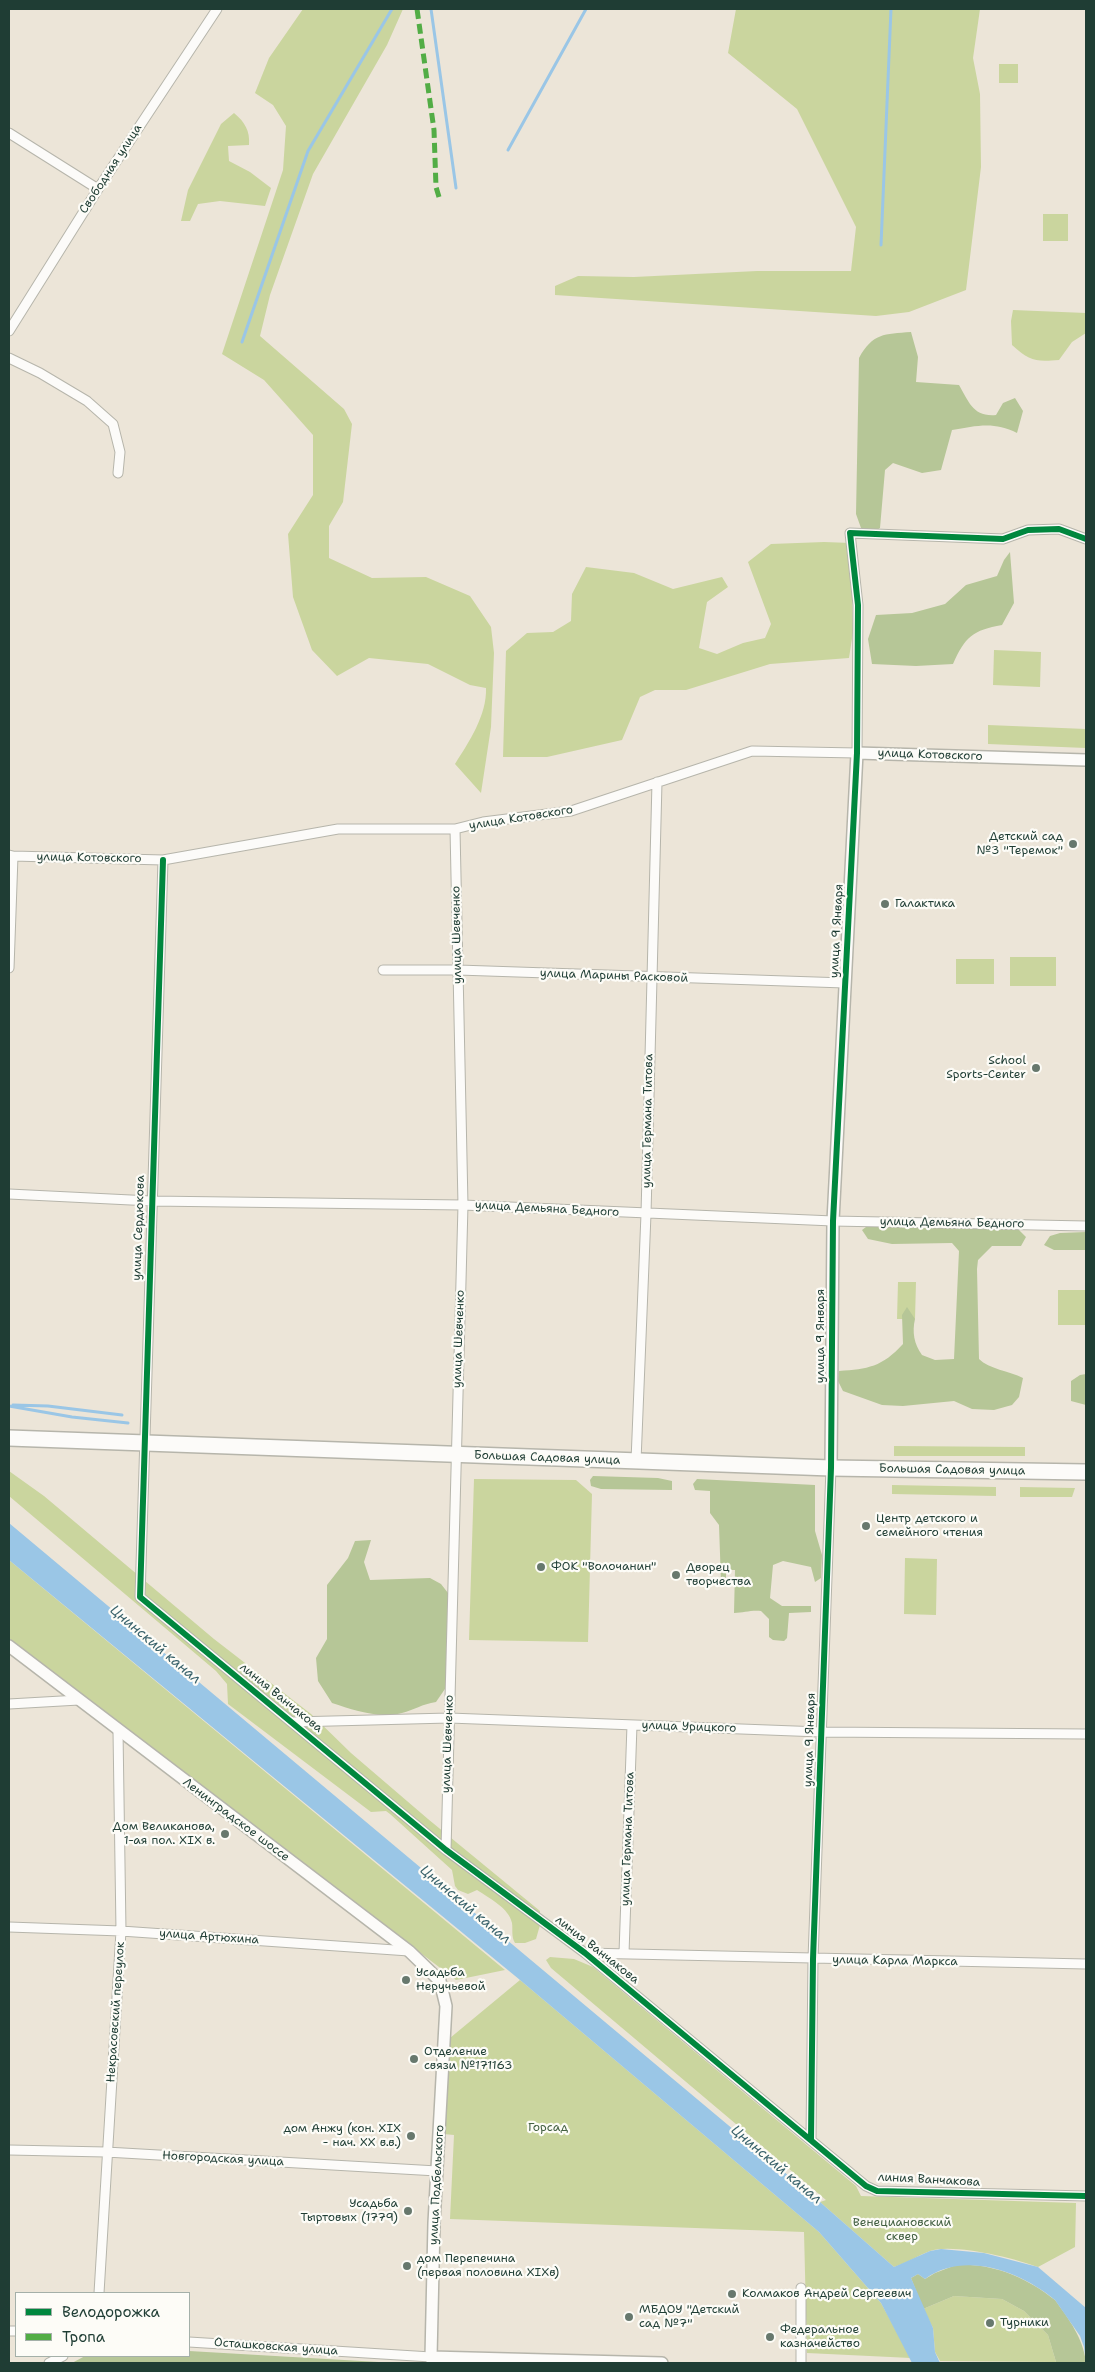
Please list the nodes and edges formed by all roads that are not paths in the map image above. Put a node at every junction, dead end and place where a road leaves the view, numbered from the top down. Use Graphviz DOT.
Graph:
graph roads {
  1 [pos="217,9"];
  2 [pos="9,133"];
  3 [pos="98,189"];
  4 [pos="9,331"];
  5 [pos="9,358"];
  6 [pos="118,473"];
  7 [pos="1086,540"];
  8 [pos="857,753"];
  9 [pos="1086,760"];
  10 [pos="657,782"];
  11 [pos="455,829"];
  12 [pos="11,855"];
  13 [pos="163,860"];
  14 [pos="9,968"];
  15 [pos="383,970"];
  16 [pos="458,970"];
  17 [pos="651,977"];
  18 [pos="845,983"];
  19 [pos="9,1194"];
  20 [pos="151,1201"];
  21 [pos="463,1205"];
  22 [pos="646,1214"];
  23 [pos="833,1221"];
  24 [pos="1086,1226"];
  25 [pos="9,1438"];
  26 [pos="145,1442"];
  27 [pos="457,1454"];
  28 [pos="636,1461"];
  29 [pos="831,1468"];
  30 [pos="1086,1472"];
  31 [pos="140,1597"];
  32 [pos="9,1646"];
  33 [pos="79,1700"];
  34 [pos="9,1704"];
  35 [pos="448,1718"];
  36 [pos="293,1722"];
  37 [pos="632,1725"];
  38 [pos="118,1731"];
  39 [pos="821,1732"];
  40 [pos="1086,1734"];
  41 [pos="446,1850"];
  42 [pos="9,1928"];
  43 [pos="121,1931"];
  44 [pos="409,1951"];
  45 [pos="585,1953"];
  46 [pos="624,1953"];
  47 [pos="813,1959"];
  48 [pos="1086,1964"];
  49 [pos="446,2006"];
  50 [pos="811,2139"];
  51 [pos="9,2150"];
  52 [pos="106,2152"];
  53 [pos="437,2171"];
  54 [pos="1086,2196"];
  55 [pos="801,2288"];
  56 [pos="99,2292"];
  57 [pos="190,2342"];
  58 [pos="60,2357"];
  59 [pos="431,2360"];
  60 [pos="49,2363"];
  61 [pos="615,2363"];
  62 [pos="662,2363"];
  63 [pos="801,2363"];
  1 -- 3 [label="street, Свободная улица"];
  2 -- 3 [label="street"];
  3 -- 4 [label="street, Свободная улица"];
  5 -- 6 [label="street"];
  7 -- 8 [label="street, улица 9 Января"];
  8 -- 9 [label="street, улица Котовского"];
  8 -- 10 [label="street, улица Котовского"];
  8 -- 18 [label="street, улица 9 Января"];
  10 -- 11 [label="street, улица Котовского"];
  10 -- 17 [label="street, улица Германа Титова"];
  11 -- 13 [label="street, улица Котовского"];
  11 -- 16 [label="street, улица Шевченко"];
  12 -- 13 [label="street, улица Котовского"];
  12 -- 14 [label="street"];
  13 -- 20 [label="street, улица Сердюкова"];
  15 -- 16 [label="street, улица Марины Расковой"];
  16 -- 17 [label="street, улица Марины Расковой"];
  16 -- 21 [label="street, улица Шевченко"];
  17 -- 18 [label="street, улица Марины Расковой"];
  17 -- 22 [label="street, улица Германа Титова"];
  18 -- 23 [label="street, улица 9 Января"];
  19 -- 20 [label="street, улица Демьяна Бедного"];
  20 -- 21 [label="street, улица Демьяна Бедного"];
  20 -- 26 [label="street, улица Сердюкова"];
  21 -- 22 [label="street, улица Демьяна Бедного"];
  21 -- 27 [label="street, улица Шевченко"];
  22 -- 23 [label="street, улица Демьяна Бедного"];
  22 -- 28 [label="street, улица Германа Титова"];
  23 -- 24 [label="street, улица Демьяна Бедного"];
  23 -- 29 [label="street, улица 9 Января"];
  25 -- 26 [label="highway, Большая Садовая улица"];
  26 -- 27 [label="highway, Большая Садовая улица"];
  26 -- 31 [label="street, улица Сердюкова"];
  27 -- 28 [label="highway, Большая Садовая улица"];
  27 -- 35 [label="street, улица Шевченко"];
  28 -- 29 [label="highway, Большая Садовая улица"];
  29 -- 30 [label="highway, Большая Садовая улица"];
  29 -- 39 [label="street, улица 9 Января"];
  31 -- 36 [label="street, линия Ванчакова"];
  32 -- 33 [label="street, Ленинградское шоссе"];
  33 -- 34 [label="street"];
  33 -- 38 [label="street, Ленинградское шоссе"];
  35 -- 36 [label="street, улица Урицкого"];
  35 -- 37 [label="street, улица Урицкого"];
  35 -- 41 [label="street, улица Шевченко"];
  36 -- 41 [label="street, линия Ванчакова"];
  37 -- 39 [label="street, улица Урицкого"];
  37 -- 46 [label="street, улица Германа Титова"];
  38 -- 43 [label="street, Некрасовский переулок"];
  38 -- 44 [label="street, Ленинградское шоссе"];
  39 -- 40 [label="street, улица Урицкого"];
  39 -- 47 [label="street, улица 9 Января"];
  41 -- 45 [label="street, линия Ванчакова"];
  42 -- 43 [label="street, улица Артюхина"];
  43 -- 44 [label="street, улица Артюхина"];
  43 -- 52 [label="street, Некрасовский переулок"];
  44 -- 49 [label="street, Ленинградское шоссе"];
  45 -- 46 [label="street, улица Карла Маркса"];
  45 -- 50 [label="street, линия Ванчакова"];
  46 -- 47 [label="street, улица Карла Маркса"];
  47 -- 48 [label="street, улица Карла Маркса"];
  47 -- 50 [label="street, улица 9 Января"];
  49 -- 53 [label="street, улица Подбельского"];
  50 -- 54 [label="street, линия Ванчакова"];
  51 -- 52 [label="street, Новгородская улица"];
  52 -- 53 [label="street, Новгородская улица"];
  52 -- 56 [label="street, Некрасовский переулок"];
  53 -- 59 [label="street, улица Подбельского"];
  55 -- 63 [label="street"];
  57 -- 59 [label="street, Осташковская улица"];
  58 -- 60 [label="street"];
  59 -- 61 [label="street, Осташковская улица"];
  61 -- 62 [label="street, Осташковская улица"];
}
